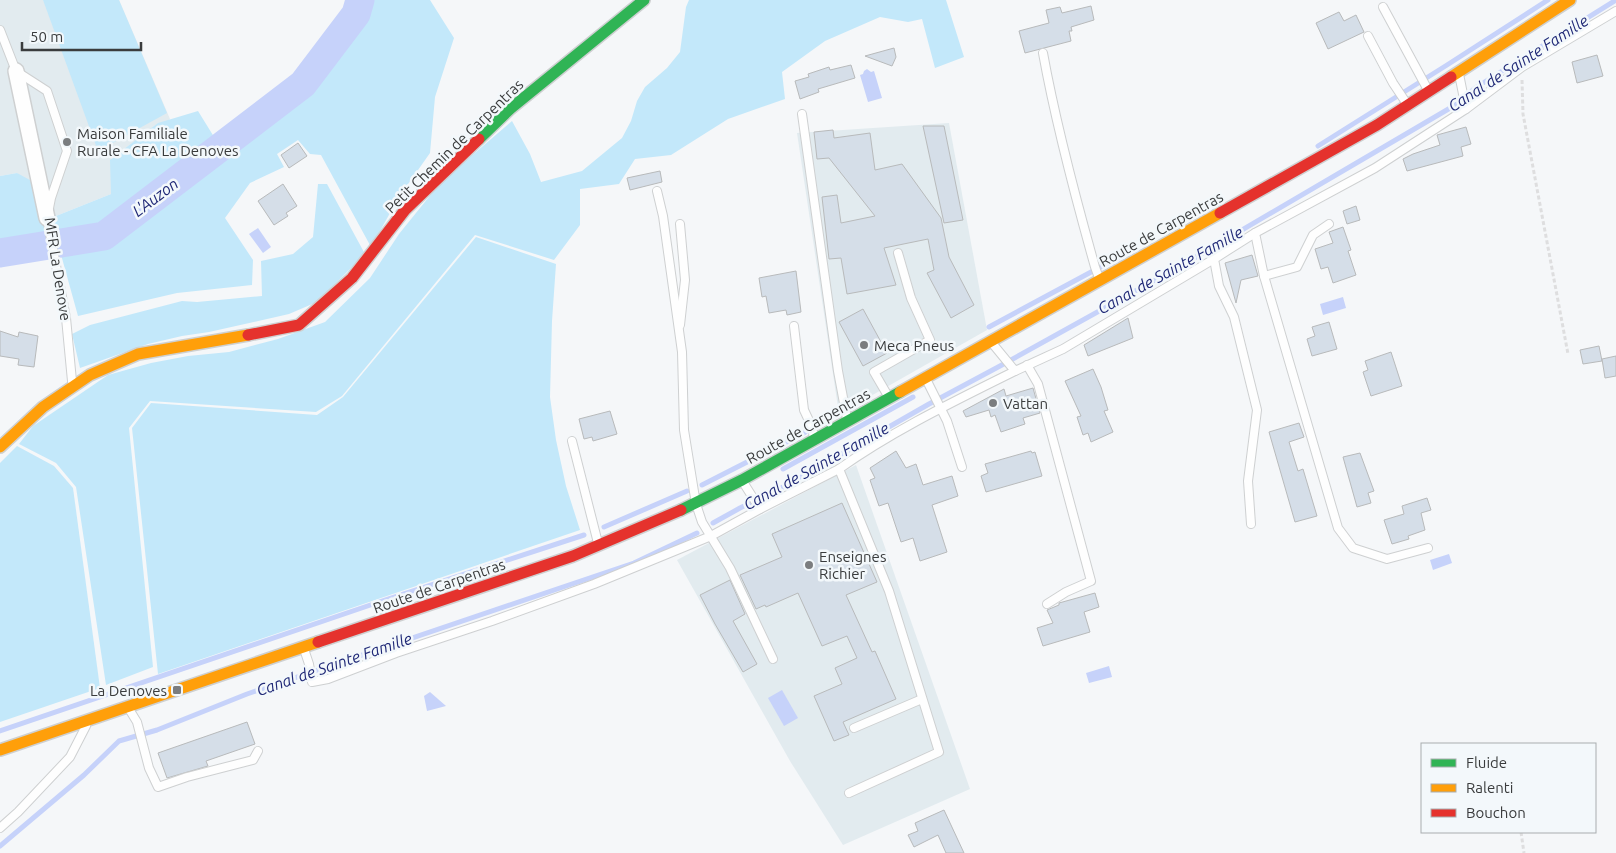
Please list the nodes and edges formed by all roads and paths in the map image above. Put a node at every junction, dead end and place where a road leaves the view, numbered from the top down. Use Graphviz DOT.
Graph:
graph roads {
  1 [pos="644,0"];
  2 [pos="1570,0"];
  3 [pos="1382,7"];
  4 [pos="1616,11"];
  5 [pos="0,30"];
  6 [pos="1368,36"];
  7 [pos="1043,53"];
  8 [pos="15,66"];
  9 [pos="1522,67"];
  10 [pos="1459,72"];
  11 [pos="1429,92"];
  12 [pos="1408,105"];
  13 [pos="1466,109"];
  14 [pos="802,114"];
  15 [pos="657,191"];
  16 [pos="47,218"];
  17 [pos="680,224"];
  18 [pos="1329,224"];
  19 [pos="1255,233"];
  20 [pos="898,253"];
  21 [pos="1214,259"];
  22 [pos="1264,276"];
  23 [pos="1100,280"];
  24 [pos="794,326"];
  25 [pos="679,331"];
  26 [pos="991,341"];
  27 [pos="1568,354"];
  28 [pos="1027,366"];
  29 [pos="1015,371"];
  30 [pos="925,378"];
  31 [pos="72,381"];
  32 [pos="889,398"];
  33 [pos="941,409"];
  34 [pos="847,422"];
  35 [pos="814,440"];
  36 [pos="572,441"];
  37 [pos="0,447"];
  38 [pos="962,467"];
  39 [pos="839,469"];
  40 [pos="742,480"];
  41 [pos="696,504"];
  42 [pos="760,508"];
  43 [pos="1251,524"];
  44 [pos="711,536"];
  45 [pos="599,546"];
  46 [pos="1428,548"];
  47 [pos="1047,604"];
  48 [pos="304,648"];
  49 [pos="773,659"];
  50 [pos="922,699"];
  51 [pos="128,707"];
  52 [pos="89,720"];
  53 [pos="854,728"];
  54 [pos="0,750"];
  55 [pos="258,751"];
  56 [pos="849,793"];
  57 [pos="0,828"];
  58 [pos="1521,833"];
  59 [pos="1524,853"];
  1 -- 37 [label="main road, Petit Chemin de Carpentras"];
  2 -- 10 [label="main road, Route de Carpentras"];
  3 -- 11 [label="lane"];
  4 -- 9 [label="lane"];
  5 -- 8 [label="lane"];
  6 -- 12 [label="lane"];
  7 -- 23 [label="lane"];
  8 -- 16 [label="street"];
  8 -- 16 [label="lane, MFR La Denove"];
  9 -- 13 [label="lane"];
  9 -- 27 [label="path"];
  10 -- 11 [label="main road, Route de Carpentras"];
  10 -- 13 [label="lane"];
  11 -- 12 [label="main road, Route de Carpentras"];
  12 -- 23 [label="main road, Route de Carpentras"];
  13 -- 19 [label="lane"];
  14 -- 34 [label="lane"];
  15 -- 25 [label="lane"];
  16 -- 31 [label="lane, MFR La Denove"];
  17 -- 25 [label="lane"];
  18 -- 22 [label="lane"];
  19 -- 21 [label="lane"];
  19 -- 22 [label="lane"];
  20 -- 32 [label="lane"];
  21 -- 28 [label="lane"];
  21 -- 43 [label="lane"];
  22 -- 46 [label="lane"];
  23 -- 26 [label="main road, Route de Carpentras"];
  24 -- 35 [label="lane"];
  25 -- 41 [label="lane"];
  26 -- 29 [label="lane"];
  26 -- 30 [label="main road, Route de Carpentras"];
  28 -- 29 [label="lane"];
  28 -- 47 [label="lane"];
  29 -- 33 [label="lane"];
  30 -- 32 [label="main road, Route de Carpentras"];
  30 -- 33 [label="lane"];
  32 -- 34 [label="main road, Route de Carpentras"];
  33 -- 38 [label="lane"];
  33 -- 39 [label="lane"];
  34 -- 35 [label="main road, Route de Carpentras"];
  35 -- 40 [label="main road, Route de Carpentras"];
  36 -- 45 [label="lane"];
  39 -- 42 [label="lane"];
  39 -- 50 [label="lane"];
  40 -- 41 [label="main road, Route de Carpentras"];
  40 -- 42 [label="lane"];
  41 -- 44 [label="lane"];
  41 -- 45 [label="main road, Route de Carpentras"];
  42 -- 44 [label="lane"];
  44 -- 48 [label="lane"];
  44 -- 49 [label="lane"];
  45 -- 48 [label="main road, Route de Carpentras"];
  48 -- 51 [label="main road, Route de Carpentras"];
  50 -- 53 [label="lane"];
  50 -- 56 [label="lane"];
  51 -- 52 [label="main road, Route de Carpentras"];
  51 -- 55 [label="lane"];
  52 -- 54 [label="main road, Route de Carpentras"];
  52 -- 57 [label="lane"];
  58 -- 59 [label="path"];
}
